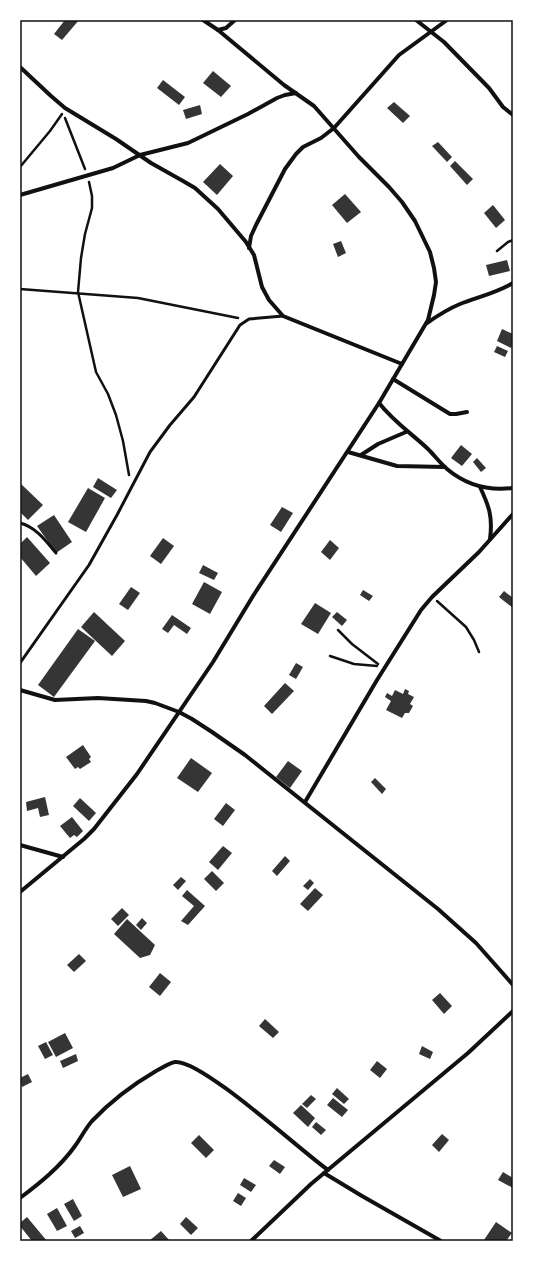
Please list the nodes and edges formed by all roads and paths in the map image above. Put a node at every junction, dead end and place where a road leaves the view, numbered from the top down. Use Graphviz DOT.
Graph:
graph roads {
  1 [pos="203,20"];
  2 [pos="235,20"];
  3 [pos="416,20"];
  4 [pos="447,20"];
  5 [pos="218,30"];
  6 [pos="432,32"];
  7 [pos="20,67"];
  8 [pos="296,93"];
  9 [pos="513,114"];
  10 [pos="334,128"];
  11 [pos="140,155"];
  12 [pos="20,167"];
  13 [pos="88,176"];
  14 [pos="20,195"];
  15 [pos="513,240"];
  16 [pos="249,248"];
  17 [pos="497,252"];
  18 [pos="513,283"];
  19 [pos="20,289"];
  20 [pos="78,292"];
  21 [pos="283,316"];
  22 [pos="246,320"];
  23 [pos="425,325"];
  24 [pos="402,364"];
  25 [pos="393,379"];
  26 [pos="379,403"];
  27 [pos="467,412"];
  28 [pos="406,432"];
  29 [pos="348,452"];
  30 [pos="361,455"];
  31 [pos="445,467"];
  32 [pos="133,485"];
  33 [pos="480,486"];
  34 [pos="513,488"];
  35 [pos="513,514"];
  36 [pos="20,523"];
  37 [pos="490,539"];
  38 [pos="56,553"];
  39 [pos="432,597"];
  40 [pos="338,630"];
  41 [pos="479,652"];
  42 [pos="330,656"];
  43 [pos="20,663"];
  44 [pos="20,690"];
  45 [pos="179,712"];
  46 [pos="305,802"];
  47 [pos="20,844"];
  48 [pos="63,857"];
  49 [pos="20,892"];
  50 [pos="513,985"];
  51 [pos="513,1011"];
  52 [pos="326,1171"];
  53 [pos="20,1198"];
  54 [pos="251,1241"];
  55 [pos="441,1241"];
  1 -- 5 [label="street"];
  2 -- 5 [label="street"];
  3 -- 6 [label="street"];
  4 -- 6 [label="street"];
  5 -- 8 [label="street"];
  6 -- 9 [label="street"];
  6 -- 10 [label="street"];
  7 -- 11 [label="street"];
  8 -- 10 [label="street"];
  8 -- 11 [label="street"];
  10 -- 16 [label="street"];
  10 -- 23 [label="street"];
  11 -- 13 [label="street"];
  11 -- 16 [label="street"];
  12 -- 13 [label="path"];
  13 -- 14 [label="street"];
  13 -- 20 [label="path"];
  15 -- 17 [label="path"];
  16 -- 21 [label="street"];
  18 -- 23 [label="street"];
  19 -- 20 [label="path"];
  20 -- 22 [label="path"];
  20 -- 32 [label="path"];
  21 -- 22 [label="lane"];
  21 -- 24 [label="street"];
  22 -- 32 [label="lane"];
  23 -- 24 [label="street"];
  24 -- 25 [label="street"];
  25 -- 26 [label="street"];
  25 -- 27 [label="street"];
  26 -- 28 [label="street"];
  26 -- 29 [label="street"];
  28 -- 30 [label="street"];
  28 -- 31 [label="street"];
  29 -- 30 [label="street"];
  29 -- 45 [label="street"];
  30 -- 31 [label="street"];
  31 -- 33 [label="street"];
  32 -- 43 [label="lane"];
  33 -- 34 [label="street"];
  33 -- 37 [label="street"];
  35 -- 37 [label="street"];
  36 -- 38 [label="lane"];
  37 -- 39 [label="street"];
  39 -- 41 [label="path"];
  39 -- 46 [label="street"];
  40 -- 42 [label="path"];
  44 -- 45 [label="street"];
  45 -- 46 [label="street"];
  45 -- 48 [label="street"];
  46 -- 50 [label="street"];
  47 -- 48 [label="street"];
  48 -- 49 [label="street"];
  51 -- 52 [label="street"];
  52 -- 53 [label="street"];
  52 -- 54 [label="street"];
  52 -- 55 [label="street"];
}
